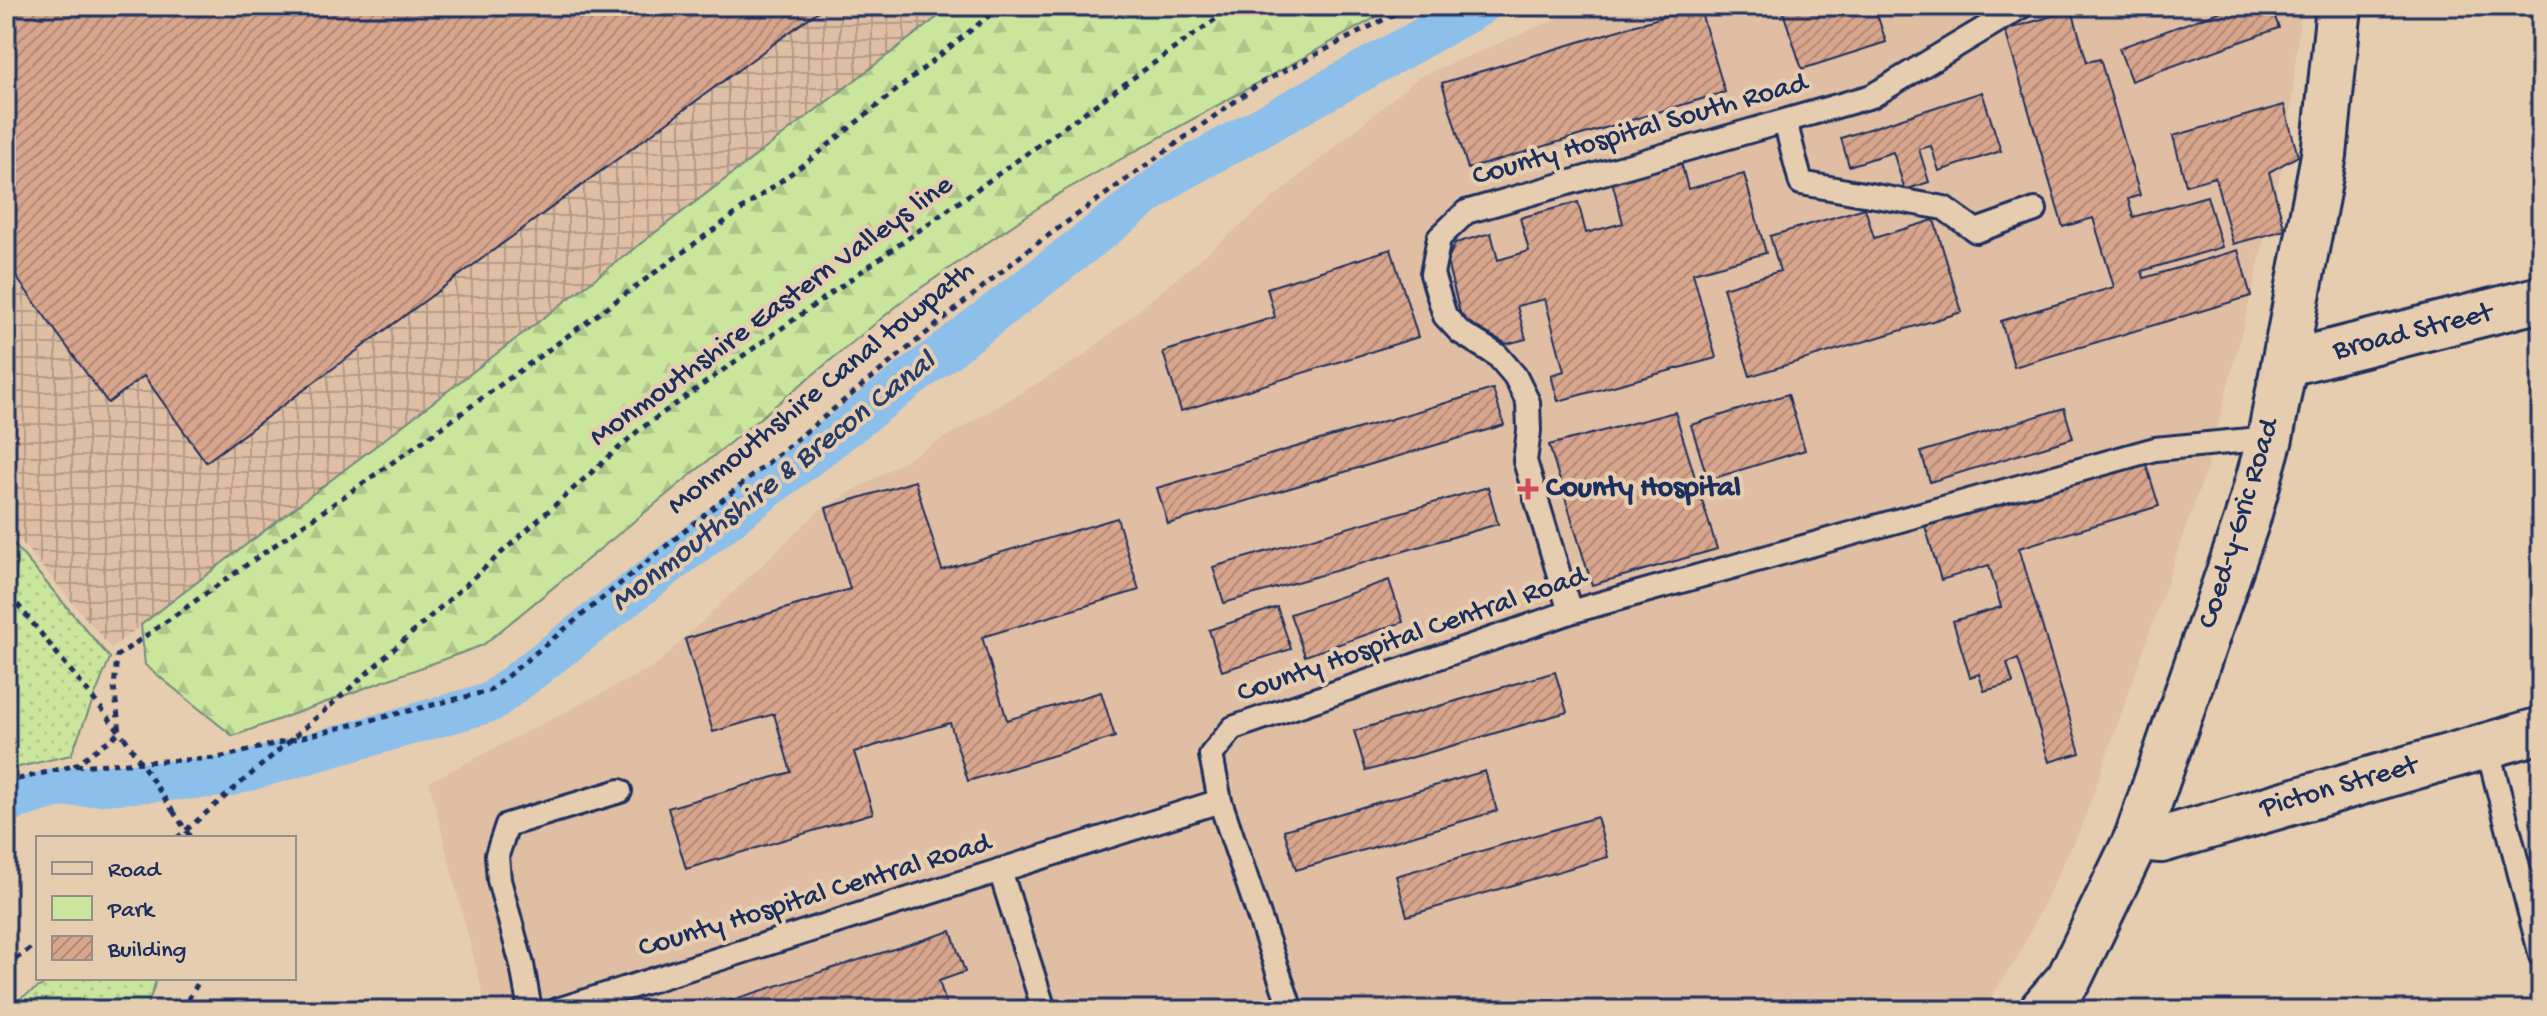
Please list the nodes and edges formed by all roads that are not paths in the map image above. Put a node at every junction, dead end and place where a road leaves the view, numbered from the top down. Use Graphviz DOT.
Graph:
graph roads {
  1 [pos="2022,6"];
  2 [pos="2339,6"];
  3 [pos="1785,121"];
  4 [pos="2035,210"];
  5 [pos="2541,299"];
  6 [pos="2284,364"];
  7 [pos="2270,438"];
  8 [pos="1570,612"];
  9 [pos="2541,730"];
  10 [pos="2487,746"];
  11 [pos="620,791"];
  12 [pos="1220,801"];
  13 [pos="2137,838"];
  14 [pos="1000,870"];
  15 [pos="2541,956"];
  16 [pos="530,1010"];
  17 [pos="557,1010"];
  18 [pos="1044,1010"];
  19 [pos="1291,1010"];
  20 [pos="2042,1010"];
  1 -- 3 [label="lane, County Hospital South Road"];
  2 -- 6 [label="street, Coed-y-Gric Road"];
  3 -- 4 [label="lane"];
  3 -- 8 [label="lane, County Hospital South Road"];
  5 -- 6 [label="street, Broad Street"];
  6 -- 7 [label="street, Coed-y-Gric Road"];
  7 -- 8 [label="lane, County Hospital Central Road"];
  7 -- 13 [label="street, Coed-y-Gric Road"];
  8 -- 12 [label="lane, County Hospital Central Road"];
  9 -- 10 [label="street, Picton Street"];
  10 -- 13 [label="street, Picton Street"];
  10 -- 15 [label="lane"];
  11 -- 16 [label="lane"];
  12 -- 14 [label="lane, County Hospital Central Road"];
  12 -- 19 [label="lane"];
  13 -- 20 [label="street, Coed-y-Gric Road"];
  14 -- 17 [label="lane, County Hospital Central Road"];
  14 -- 18 [label="lane"];
}
